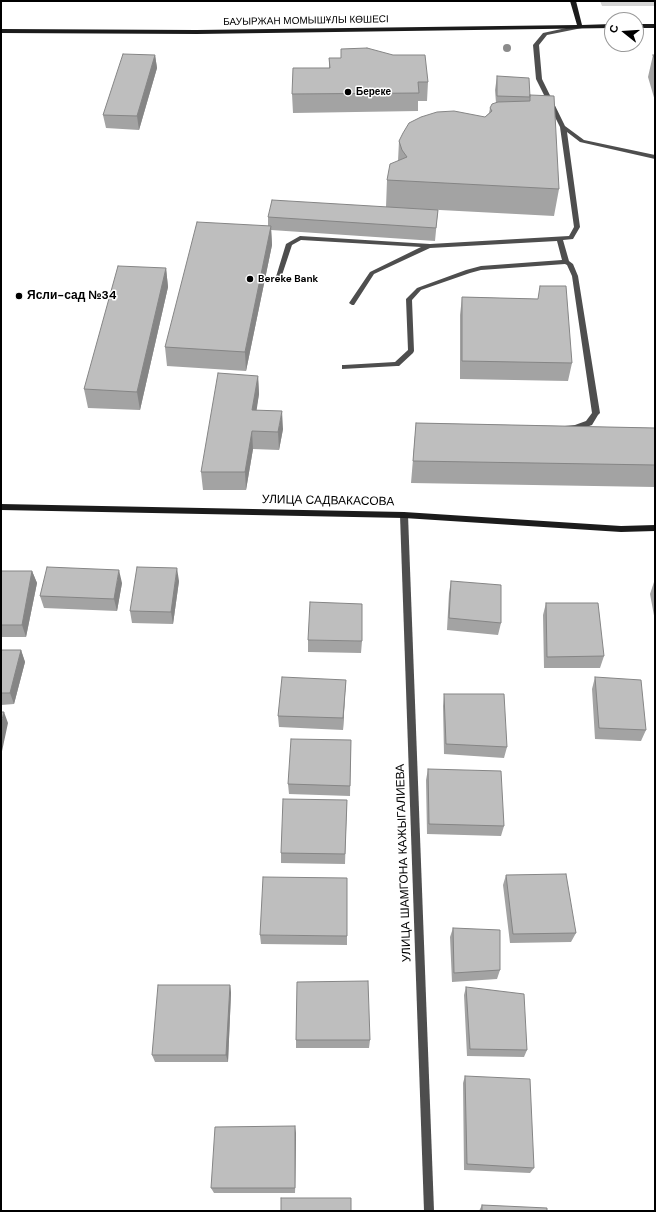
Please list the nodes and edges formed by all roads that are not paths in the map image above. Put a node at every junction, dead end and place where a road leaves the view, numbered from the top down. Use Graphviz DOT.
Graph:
graph roads {
  1 [pos="573,1"];
  2 [pos="580,26"];
  3 [pos="604,26"];
  4 [pos="644,26"];
  5 [pos="655,26"];
  6 [pos="1,31"];
  7 [pos="563,128"];
  8 [pos="655,157"];
  9 [pos="560,239"];
  10 [pos="430,246"];
  11 [pos="566,262"];
  12 [pos="278,280"];
  13 [pos="352,303"];
  14 [pos="344,367"];
  15 [pos="560,427"];
  16 [pos="1,507"];
  17 [pos="404,515"];
  18 [pos="655,528"];
  19 [pos="429,1211"];
  1 -- 2 [label="main road"];
  2 -- 3 [label="main road, БАУЫРЖАН МОМЫШҰЛЫ КӨШЕСІ"];
  2 -- 6 [label="main road, БАУЫРЖАН МОМЫШҰЛЫ КӨШЕСІ"];
  2 -- 7 [label="street"];
  4 -- 5 [label="main road"];
  7 -- 8 [label="street"];
  7 -- 9 [label="street"];
  9 -- 10 [label="street"];
  9 -- 11 [label="street"];
  10 -- 12 [label="street"];
  10 -- 13 [label="street"];
  11 -- 14 [label="street"];
  11 -- 15 [label="street"];
  16 -- 17 [label="main road, УЛИЦА САДВАКАСОВА"];
  17 -- 18 [label="main road, УЛИЦА САДВАКАСОВА"];
  17 -- 19 [label="street, УЛИЦА ШАМГОНА КАЖЫГАЛИЕВА"];
}
